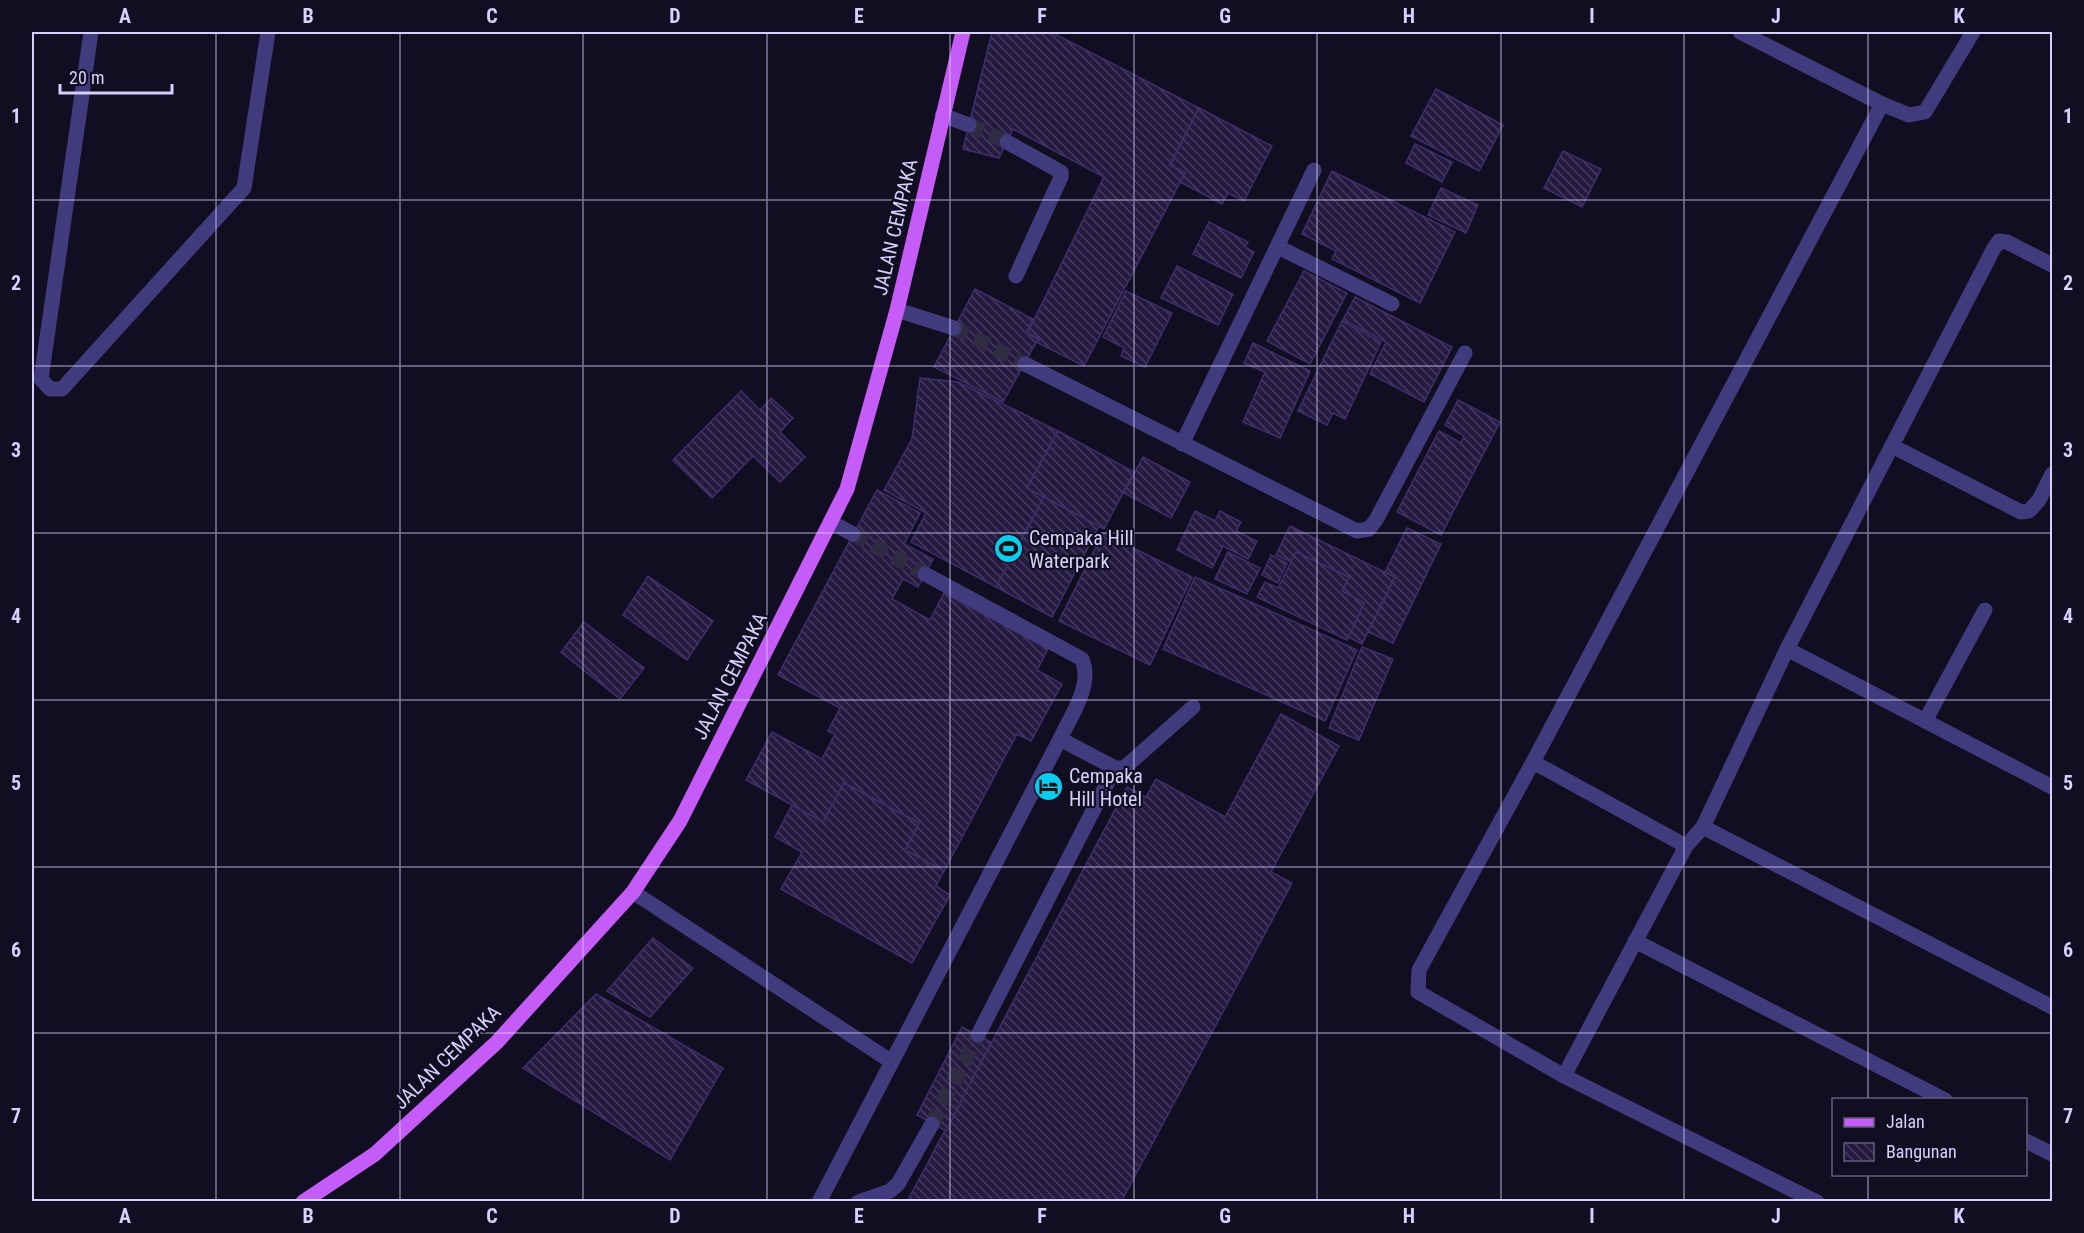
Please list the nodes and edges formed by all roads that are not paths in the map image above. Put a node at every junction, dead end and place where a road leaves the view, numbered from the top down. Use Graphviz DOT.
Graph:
graph roads {
  1 [pos="91,32"];
  2 [pos="268,32"];
  3 [pos="963,32"];
  4 [pos="1740,32"];
  5 [pos="1973,32"];
  6 [pos="1882,104"];
  7 [pos="942,115"];
  8 [pos="969,125"];
  9 [pos="1007,142"];
  10 [pos="1314,170"];
  11 [pos="1278,247"];
  12 [pos="2052,265"];
  13 [pos="1016,276"];
  14 [pos="1392,304"];
  15 [pos="897,310"];
  16 [pos="954,328"];
  17 [pos="1465,353"];
  18 [pos="1025,364"];
  19 [pos="1182,444"];
  20 [pos="1892,446"];
  21 [pos="2052,474"];
  22 [pos="832,523"];
  23 [pos="853,534"];
  24 [pos="925,573"];
  25 [pos="1984,610"];
  26 [pos="1787,649"];
  27 [pos="1193,707"];
  28 [pos="1926,721"];
  29 [pos="1060,739"];
  30 [pos="1533,762"];
  31 [pos="1115,768"];
  32 [pos="2051,783"];
  33 [pos="1703,827"];
  34 [pos="1686,846"];
  35 [pos="633,892"];
  36 [pos="1635,940"];
  37 [pos="2052,1007"];
  38 [pos="978,1035"];
  39 [pos="892,1062"];
  40 [pos="1564,1076"];
  41 [pos="1941,1098"];
  42 [pos="932,1124"];
  43 [pos="2027,1142"];
  44 [pos="2052,1154"];
  45 [pos="303,1202"];
  46 [pos="819,1202"];
  47 [pos="858,1202"];
  48 [pos="1817,1202"];
  1 -- 2 [label="street"];
  3 -- 7 [label="main road, JALAN CEMPAKA"];
  4 -- 6 [label="street"];
  5 -- 6 [label="street"];
  6 -- 30 [label="street"];
  7 -- 8 [label="street"];
  7 -- 15 [label="main road, JALAN CEMPAKA"];
  9 -- 13 [label="street"];
  10 -- 11 [label="street"];
  11 -- 14 [label="street"];
  11 -- 19 [label="street"];
  12 -- 20 [label="street"];
  15 -- 16 [label="street"];
  15 -- 22 [label="main road, JALAN CEMPAKA"];
  17 -- 19 [label="street"];
  18 -- 19 [label="street"];
  20 -- 21 [label="street"];
  20 -- 26 [label="street"];
  22 -- 23 [label="street"];
  22 -- 35 [label="main road, JALAN CEMPAKA"];
  24 -- 29 [label="street"];
  25 -- 28 [label="street"];
  26 -- 28 [label="street"];
  26 -- 33 [label="street"];
  27 -- 31 [label="street"];
  28 -- 32 [label="street"];
  29 -- 31 [label="street"];
  29 -- 39 [label="street"];
  30 -- 34 [label="street"];
  30 -- 40 [label="street"];
  31 -- 38 [label="street"];
  33 -- 34 [label="street"];
  33 -- 37 [label="street"];
  34 -- 36 [label="street"];
  35 -- 39 [label="street"];
  35 -- 45 [label="main road, JALAN CEMPAKA"];
  36 -- 40 [label="street"];
  36 -- 41 [label="street"];
  39 -- 46 [label="street"];
  40 -- 48 [label="street"];
  42 -- 47 [label="street"];
  43 -- 44 [label="street"];
}
